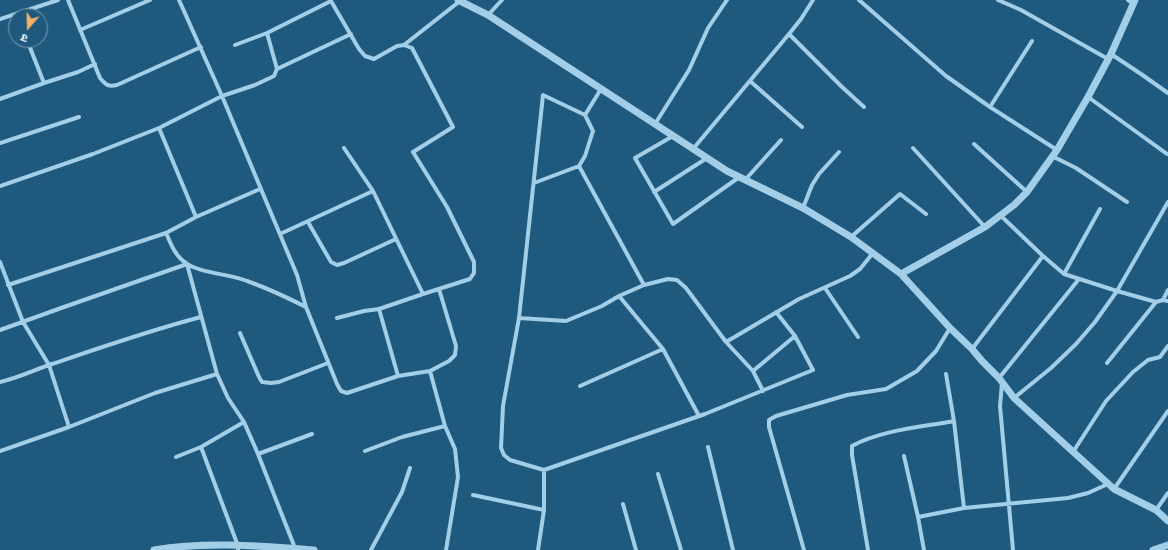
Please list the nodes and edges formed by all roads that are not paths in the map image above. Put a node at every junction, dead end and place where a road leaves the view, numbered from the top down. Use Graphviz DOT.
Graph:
graph roads {
  1 [pos="58,0"];
  2 [pos="68,0"];
  3 [pos="150,0"];
  4 [pos="179,0"];
  5 [pos="332,0"];
  6 [pos="502,0"];
  7 [pos="727,0"];
  8 [pos="814,0"];
  9 [pos="859,0"];
  10 [pos="998,0"];
  11 [pos="459,1"];
  12 [pos="1132,1"];
  13 [pos="34,8"];
  14 [pos="488,15"];
  15 [pos="80,30"];
  16 [pos="267,33"];
  17 [pos="350,34"];
  18 [pos="789,34"];
  19 [pos="1032,41"];
  20 [pos="404,44"];
  21 [pos="235,45"];
  22 [pos="201,47"];
  23 [pos="30,48"];
  24 [pos="1110,56"];
  25 [pos="95,64"];
  26 [pos="276,69"];
  27 [pos="750,81"];
  28 [pos="44,83"];
  29 [pos="602,89"];
  30 [pos="1168,93"];
  31 [pos="222,96"];
  32 [pos="1088,97"];
  33 [pos="0,99"];
  34 [pos="864,107"];
  35 [pos="990,107"];
  36 [pos="585,115"];
  37 [pos="79,117"];
  38 [pos="655,124"];
  39 [pos="802,127"];
  40 [pos="158,128"];
  41 [pos="673,136"];
  42 [pos="782,140"];
  43 [pos="0,143"];
  44 [pos="974,144"];
  45 [pos="344,148"];
  46 [pos="913,148"];
  47 [pos="693,149"];
  48 [pos="1057,150"];
  49 [pos="840,152"];
  50 [pos="1167,154"];
  51 [pos="1052,156"];
  52 [pos="707,158"];
  53 [pos="579,166"];
  54 [pos="741,179"];
  55 [pos="534,183"];
  56 [pos="0,186"];
  57 [pos="260,189"];
  58 [pos="373,191"];
  59 [pos="654,192"];
  60 [pos="1027,192"];
  61 [pos="1127,202"];
  62 [pos="1168,202"];
  63 [pos="803,208"];
  64 [pos="1100,209"];
  65 [pos="926,214"];
  66 [pos="999,214"];
  67 [pos="196,217"];
  68 [pos="308,222"];
  69 [pos="984,227"];
  70 [pos="166,233"];
  71 [pos="280,234"];
  72 [pos="852,237"];
  73 [pos="396,239"];
  74 [pos="873,253"];
  75 [pos="1043,256"];
  76 [pos="0,262"];
  77 [pos="187,264"];
  78 [pos="901,274"];
  79 [pos="1064,274"];
  80 [pos="1079,279"];
  81 [pos="8,285"];
  82 [pos="644,285"];
  83 [pos="825,288"];
  84 [pos="440,289"];
  85 [pos="1168,290"];
  86 [pos="1117,291"];
  87 [pos="423,294"];
  88 [pos="619,296"];
  89 [pos="1163,300"];
  90 [pos="1168,301"];
  91 [pos="1156,302"];
  92 [pos="306,307"];
  93 [pos="379,309"];
  94 [pos="776,312"];
  95 [pos="201,317"];
  96 [pos="337,318"];
  97 [pos="519,318"];
  98 [pos="23,322"];
  99 [pos="950,328"];
  100 [pos="0,330"];
  101 [pos="240,332"];
  102 [pos="795,336"];
  103 [pos="858,336"];
  104 [pos="726,342"];
  105 [pos="1168,346"];
  106 [pos="663,349"];
  107 [pos="972,349"];
  108 [pos="328,362"];
  109 [pos="1108,363"];
  110 [pos="49,365"];
  111 [pos="430,371"];
  112 [pos="753,371"];
  113 [pos="217,374"];
  114 [pos="946,374"];
  115 [pos="398,376"];
  116 [pos="1001,380"];
  117 [pos="0,382"];
  118 [pos="580,386"];
  119 [pos="763,390"];
  120 [pos="1014,398"];
  121 [pos="1168,411"];
  122 [pos="699,416"];
  123 [pos="954,421"];
  124 [pos="244,422"];
  125 [pos="445,426"];
  126 [pos="69,427"];
  127 [pos="312,434"];
  128 [pos="201,447"];
  129 [pos="708,447"];
  130 [pos="0,451"];
  131 [pos="365,451"];
  132 [pos="1073,452"];
  133 [pos="258,454"];
  134 [pos="904,456"];
  135 [pos="176,457"];
  136 [pos="410,468"];
  137 [pos="544,470"];
  138 [pos="658,474"];
  139 [pos="1108,484"];
  140 [pos="1114,489"];
  141 [pos="1168,493"];
  142 [pos="473,495"];
  143 [pos="623,504"];
  144 [pos="1010,504"];
  145 [pos="964,508"];
  146 [pos="544,510"];
  147 [pos="1156,510"];
  148 [pos="918,516"];
  149 [pos="1168,521"];
  150 [pos="1168,545"];
  151 [pos="238,548"];
  152 [pos="168,549"];
  153 [pos="299,549"];
  154 [pos="154,550"];
  155 [pos="314,550"];
  156 [pos="371,550"];
  157 [pos="446,550"];
  158 [pos="538,550"];
  159 [pos="636,550"];
  160 [pos="681,550"];
  161 [pos="733,550"];
  162 [pos="804,550"];
  163 [pos="868,550"];
  164 [pos="924,550"];
  165 [pos="1013,550"];
  166 [pos="1153,550"];
  1 -- 13 [label="street"];
  2 -- 15 [label="street"];
  3 -- 15 [label="street"];
  4 -- 22 [label="street"];
  5 -- 16 [label="street"];
  5 -- 17 [label="street"];
  6 -- 14 [label="street"];
  7 -- 38 [label="street"];
  8 -- 18 [label="street"];
  9 -- 35 [label="street"];
  10 -- 24 [label="street"];
  11 -- 14 [label="street"];
  11 -- 20 [label="street"];
  12 -- 24 [label="street"];
  14 -- 29 [label="street"];
  15 -- 25 [label="street"];
  16 -- 21 [label="street"];
  16 -- 26 [label="street"];
  17 -- 20 [label="street"];
  17 -- 26 [label="street"];
  18 -- 27 [label="street"];
  18 -- 34 [label="street"];
  19 -- 35 [label="street"];
  20 -- 84 [label="street"];
  22 -- 25 [label="street"];
  22 -- 31 [label="street"];
  23 -- 28 [label="street"];
  24 -- 30 [label="street"];
  24 -- 32 [label="street"];
  25 -- 28 [label="street"];
  26 -- 31 [label="street"];
  27 -- 39 [label="street"];
  27 -- 47 [label="street"];
  28 -- 33 [label="street"];
  29 -- 36 [label="street"];
  29 -- 38 [label="street"];
  31 -- 40 [label="street"];
  31 -- 57 [label="street"];
  32 -- 48 [label="street"];
  32 -- 50 [label="street"];
  35 -- 48 [label="street"];
  36 -- 53 [label="street"];
  36 -- 55 [label="street"];
  37 -- 43 [label="street"];
  38 -- 41 [label="street"];
  40 -- 56 [label="street"];
  40 -- 67 [label="street"];
  41 -- 47 [label="street"];
  41 -- 59 [label="street"];
  42 -- 54 [label="street"];
  44 -- 60 [label="street"];
  45 -- 58 [label="street"];
  46 -- 69 [label="street"];
  47 -- 52 [label="street"];
  48 -- 51 [label="street"];
  49 -- 63 [label="street"];
  51 -- 60 [label="street"];
  51 -- 61 [label="street"];
  52 -- 54 [label="street"];
  52 -- 59 [label="street"];
  53 -- 55 [label="street"];
  53 -- 82 [label="street"];
  54 -- 59 [label="street"];
  54 -- 63 [label="street"];
  55 -- 97 [label="street"];
  57 -- 67 [label="street"];
  57 -- 71 [label="street"];
  58 -- 68 [label="street"];
  58 -- 73 [label="street"];
  60 -- 66 [label="street"];
  62 -- 86 [label="street"];
  63 -- 72 [label="street"];
  64 -- 79 [label="street"];
  65 -- 72 [label="street"];
  66 -- 69 [label="street"];
  66 -- 75 [label="street"];
  67 -- 70 [label="street"];
  68 -- 71 [label="street"];
  68 -- 73 [label="street"];
  69 -- 78 [label="street"];
  70 -- 77 [label="street"];
  70 -- 81 [label="street"];
  71 -- 92 [label="street"];
  72 -- 74 [label="street"];
  73 -- 87 [label="street"];
  74 -- 78 [label="street"];
  74 -- 83 [label="street"];
  75 -- 79 [label="street"];
  75 -- 107 [label="street"];
  76 -- 81 [label="street"];
  77 -- 92 [label="street"];
  77 -- 95 [label="street"];
  77 -- 98 [label="street"];
  78 -- 99 [label="street"];
  79 -- 80 [label="street"];
  80 -- 86 [label="street"];
  80 -- 116 [label="street"];
  81 -- 98 [label="street"];
  82 -- 88 [label="street"];
  82 -- 104 [label="street"];
  83 -- 94 [label="street"];
  83 -- 103 [label="street"];
  84 -- 87 [label="street"];
  84 -- 111 [label="street"];
  85 -- 89 [label="street"];
  86 -- 91 [label="street"];
  86 -- 120 [label="street"];
  87 -- 93 [label="street"];
  88 -- 97 [label="street"];
  88 -- 106 [label="street"];
  89 -- 90 [label="street"];
  89 -- 91 [label="street"];
  91 -- 109 [label="street"];
  92 -- 108 [label="street"];
  93 -- 96 [label="street"];
  93 -- 115 [label="street"];
  94 -- 102 [label="street"];
  94 -- 104 [label="street"];
  95 -- 110 [label="street"];
  95 -- 113 [label="street"];
  97 -- 137 [label="street"];
  98 -- 100 [label="street"];
  98 -- 110 [label="street"];
  99 -- 107 [label="street"];
  99 -- 162 [label="street"];
  101 -- 108 [label="street"];
  102 -- 112 [label="street"];
  102 -- 119 [label="street"];
  104 -- 112 [label="street"];
  105 -- 132 [label="street"];
  106 -- 118 [label="street"];
  106 -- 122 [label="street"];
  107 -- 116 [label="street"];
  108 -- 115 [label="street"];
  110 -- 117 [label="street"];
  110 -- 126 [label="street"];
  111 -- 115 [label="street"];
  111 -- 125 [label="street"];
  112 -- 119 [label="street"];
  113 -- 124 [label="street"];
  113 -- 126 [label="street"];
  114 -- 123 [label="street"];
  116 -- 120 [label="street"];
  116 -- 144 [label="street"];
  119 -- 122 [label="street"];
  120 -- 132 [label="street"];
  121 -- 140 [label="street"];
  122 -- 137 [label="street"];
  123 -- 145 [label="street"];
  123 -- 163 [label="street"];
  124 -- 128 [label="street"];
  124 -- 133 [label="street"];
  125 -- 131 [label="street"];
  125 -- 157 [label="street"];
  126 -- 130 [label="street"];
  127 -- 133 [label="street"];
  128 -- 135 [label="street"];
  128 -- 151 [label="street"];
  129 -- 161 [label="street"];
  132 -- 139 [label="street"];
  133 -- 153 [label="street"];
  134 -- 148 [label="street"];
  136 -- 156 [label="street"];
  137 -- 146 [label="street"];
  138 -- 160 [label="street"];
  139 -- 140 [label="street"];
  139 -- 144 [label="street"];
  140 -- 147 [label="street"];
  141 -- 147 [label="street"];
  142 -- 146 [label="street"];
  143 -- 159 [label="street"];
  144 -- 145 [label="street"];
  144 -- 165 [label="street"];
  145 -- 148 [label="street"];
  146 -- 158 [label="street"];
  147 -- 149 [label="street"];
  148 -- 164 [label="street"];
  150 -- 166 [label="street"];
  151 -- 152 [label="street"];
  151 -- 153 [label="street"];
  152 -- 154 [label="street"];
  153 -- 155 [label="street"];
}
